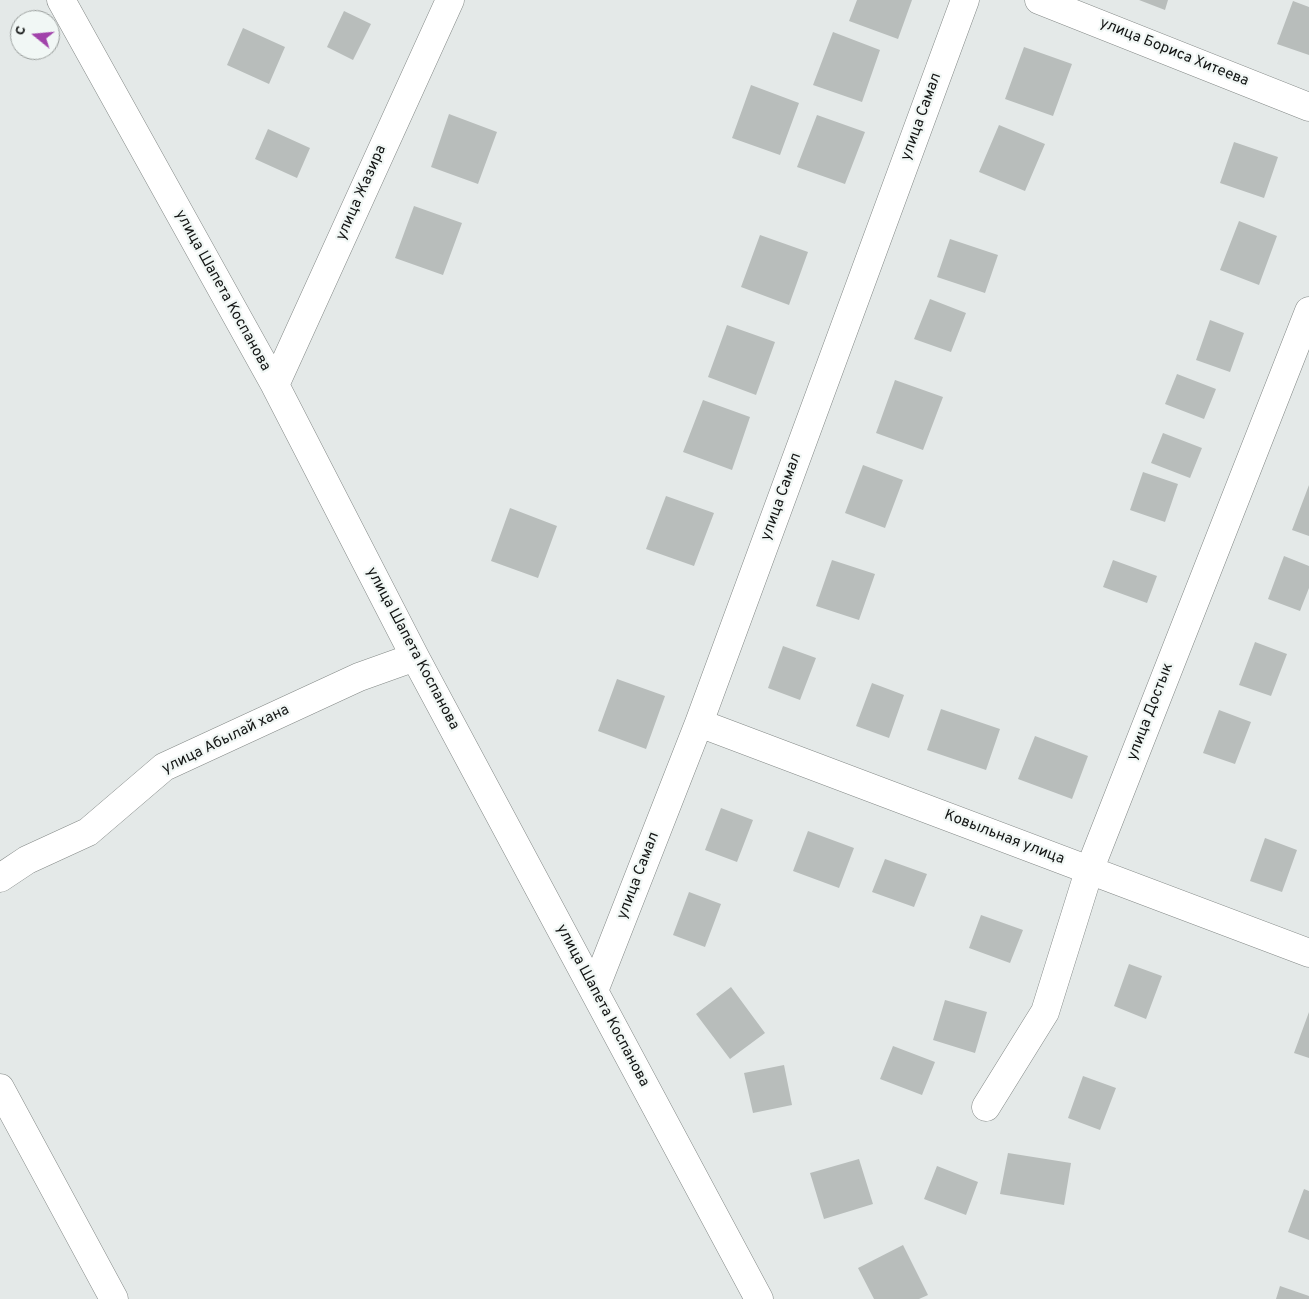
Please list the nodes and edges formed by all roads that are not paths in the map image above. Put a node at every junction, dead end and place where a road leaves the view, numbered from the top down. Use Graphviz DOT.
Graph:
graph roads {
  1 [pos="61,0"];
  2 [pos="450,0"];
  3 [pos="965,0"];
  4 [pos="1039,0"];
  5 [pos="1309,107"];
  6 [pos="1309,311"];
  7 [pos="275,386"];
  8 [pos="415,657"];
  9 [pos="699,723"];
  10 [pos="1089,871"];
  11 [pos="0,878"];
  12 [pos="1309,953"];
  13 [pos="594,991"];
  14 [pos="0,1088"];
  15 [pos="986,1107"];
  16 [pos="114,1299"];
  17 [pos="760,1299"];
  1 -- 7 [label="street, улица Шапета Коспанова"];
  2 -- 7 [label="street, улица Жазира"];
  3 -- 9 [label="street, улица Самал"];
  4 -- 5 [label="street, улица Бориса Хитеева"];
  6 -- 10 [label="street, улица Достык"];
  7 -- 8 [label="street, улица Шапета Коспанова"];
  8 -- 11 [label="street, улица Абылай хана"];
  8 -- 13 [label="street, улица Шапета Коспанова"];
  9 -- 10 [label="street, Ковыльная улица"];
  9 -- 13 [label="street, улица Самал"];
  10 -- 12 [label="street, Ковыльная улица"];
  10 -- 15 [label="street, улица Достык"];
  13 -- 17 [label="street, улица Шапета Коспанова"];
  14 -- 16 [label="street"];
}
